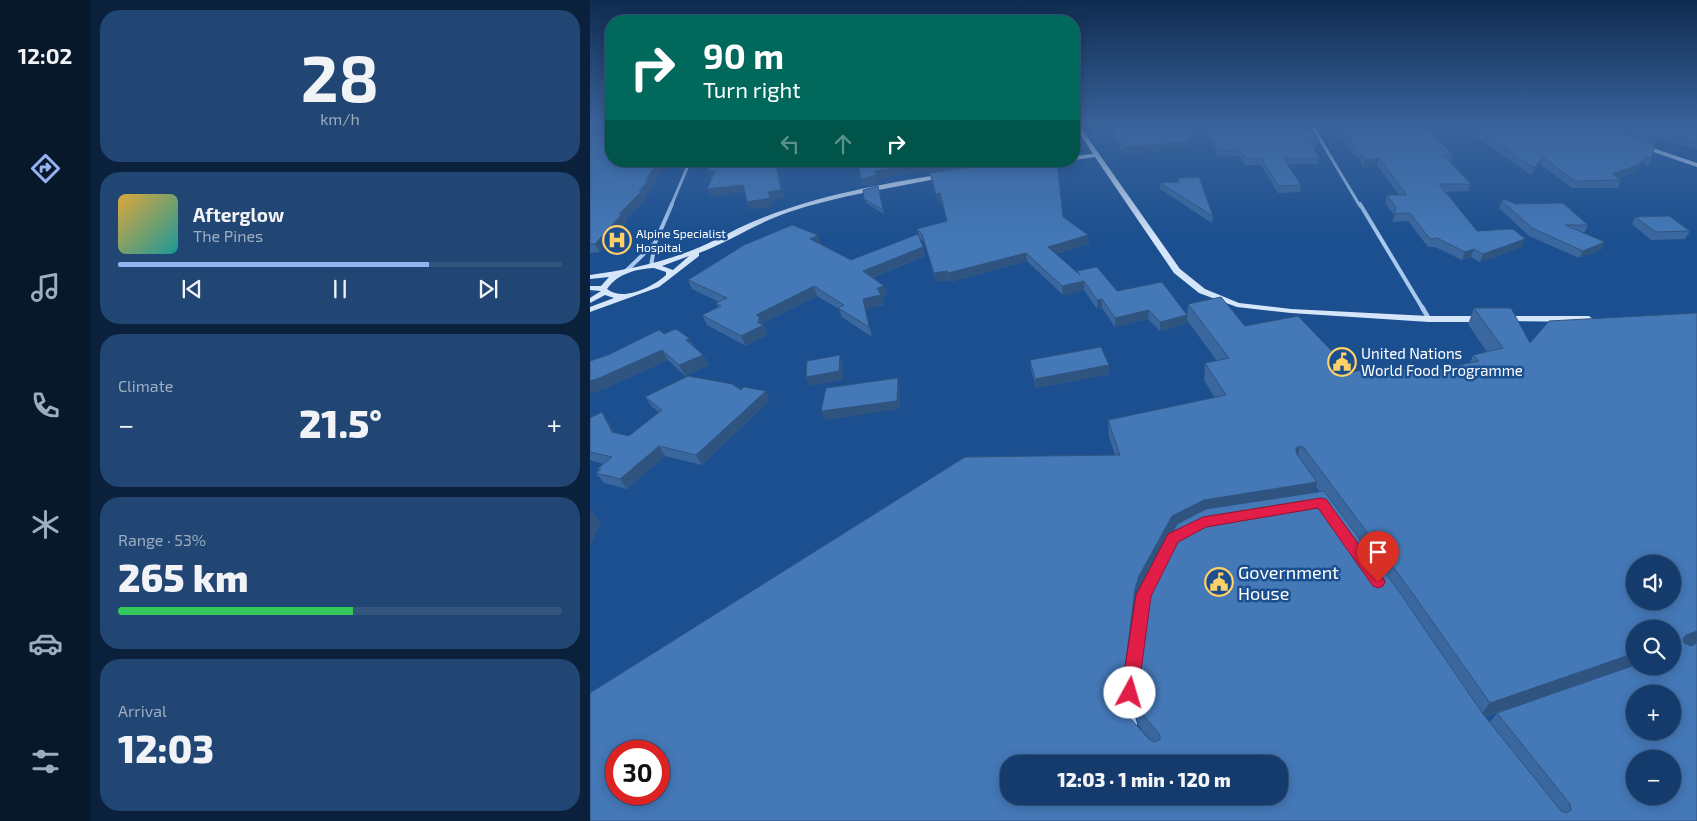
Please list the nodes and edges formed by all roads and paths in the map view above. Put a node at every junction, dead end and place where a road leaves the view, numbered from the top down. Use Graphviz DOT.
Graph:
graph roads {
  1 [pos="1101,162"];
  2 [pos="1335,162"];
  3 [pos="687,167"];
  4 [pos="949,176"];
  5 [pos="655,243"];
  6 [pos="702,249"];
  7 [pos="653,266"];
  8 [pos="622,273"];
  9 [pos="670,276"];
  10 [pos="590,277"];
  11 [pos="590,288"];
  12 [pos="604,291"];
  13 [pos="630,295"];
  14 [pos="590,301"];
  15 [pos="590,310"];
  16 [pos="1430,318"];
  17 [pos="1599,320"];
  18 [pos="1152,579"];
  19 [pos="1134,730"];
  1 -- 16 [label="street"];
  2 -- 16 [label="street"];
  3 -- 5 [label="street"];
  4 -- 6 [label="street"];
  5 -- 7 [label="street"];
  5 -- 8 [label="street"];
  6 -- 7 [label="street"];
  6 -- 9 [label="street"];
  7 -- 8 [label="street"];
  7 -- 9 [label="street"];
  8 -- 10 [label="street"];
  8 -- 12 [label="street"];
  9 -- 13 [label="street"];
  11 -- 12 [label="street"];
  12 -- 13 [label="street"];
  12 -- 14 [label="street"];
  13 -- 15 [label="street"];
  16 -- 17 [label="street"];
  18 -- 19 [label="street"];
}
